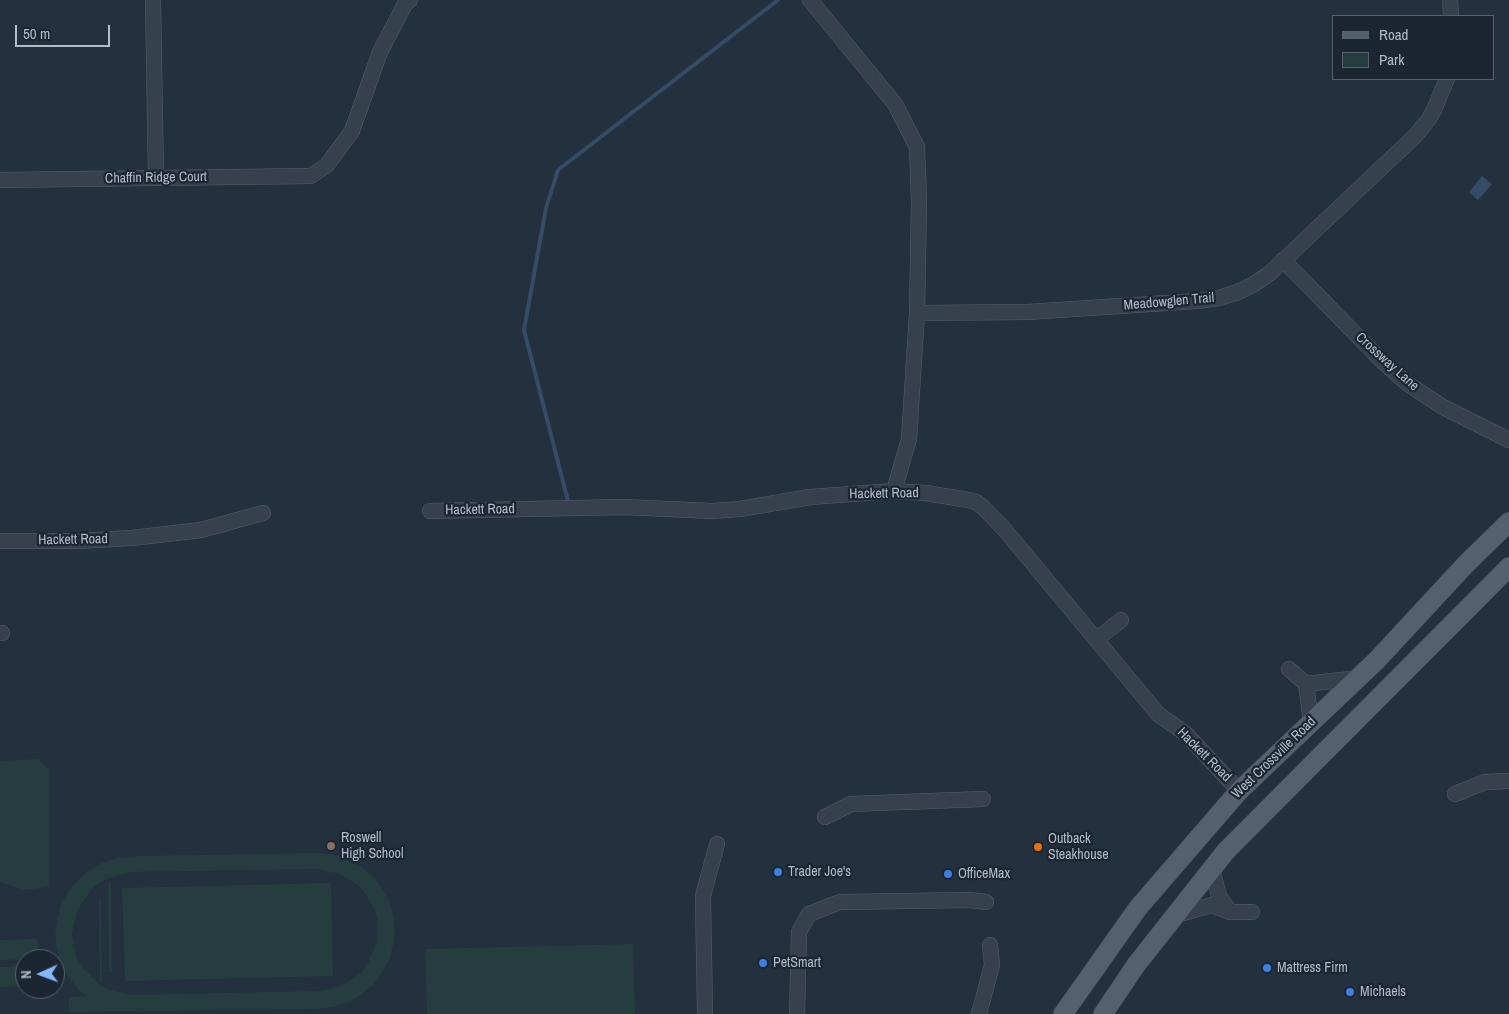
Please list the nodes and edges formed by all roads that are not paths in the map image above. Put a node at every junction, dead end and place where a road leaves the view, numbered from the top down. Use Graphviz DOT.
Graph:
graph roads {
  1 [pos="153,0"];
  2 [pos="410,0"];
  3 [pos="810,0"];
  4 [pos="1450,0"];
  5 [pos="1451,15"];
  6 [pos="1447,80"];
  7 [pos="156,178"];
  8 [pos="0,180"];
  9 [pos="1283,260"];
  10 [pos="917,313"];
  11 [pos="1509,440"];
  12 [pos="894,491"];
  13 [pos="430,511"];
  14 [pos="263,513"];
  15 [pos="1509,522"];
  16 [pos="0,541"];
  17 [pos="1509,567"];
  18 [pos="1121,620"];
  19 [pos="1097,640"];
  20 [pos="1290,669"];
  21 [pos="1359,678"];
  22 [pos="1306,684"];
  23 [pos="1312,722"];
  24 [pos="1509,781"];
  25 [pos="1238,791"];
  26 [pos="1455,794"];
  27 [pos="984,799"];
  28 [pos="825,817"];
  29 [pos="717,844"];
  30 [pos="1212,869"];
  31 [pos="986,902"];
  32 [pos="1230,912"];
  33 [pos="1252,912"];
  34 [pos="1176,914"];
  35 [pos="990,945"];
  36 [pos="705,1014"];
  37 [pos="797,1014"];
  38 [pos="979,1014"];
  39 [pos="1063,1014"];
  40 [pos="1103,1014"];
  1 -- 7 [label="street"];
  2 -- 7 [label="street, Chaffin Ridge Court"];
  3 -- 10 [label="street"];
  4 -- 5 [label="street"];
  6 -- 9 [label="street, Meadowglen Trail"];
  7 -- 8 [label="street, Chaffin Ridge Court"];
  9 -- 10 [label="street, Meadowglen Trail"];
  9 -- 11 [label="street, Crossway Lane"];
  10 -- 12 [label="street"];
  12 -- 13 [label="street, Hackett Road"];
  12 -- 19 [label="street, Hackett Road"];
  14 -- 16 [label="street, Hackett Road"];
  15 -- 21 [label="main road, West Crossville Road"];
  17 -- 30 [label="main road"];
  18 -- 19 [label="street"];
  19 -- 25 [label="street, Hackett Road"];
  20 -- 22 [label="street"];
  21 -- 22 [label="street"];
  21 -- 23 [label="main road, West Crossville Road"];
  22 -- 23 [label="street"];
  23 -- 25 [label="main road, West Crossville Road"];
  24 -- 26 [label="street"];
  25 -- 39 [label="main road, West Crossville Road"];
  27 -- 28 [label="street"];
  29 -- 36 [label="street"];
  30 -- 32 [label="street"];
  30 -- 34 [label="main road"];
  31 -- 37 [label="street"];
  32 -- 33 [label="street"];
  32 -- 34 [label="street"];
  34 -- 40 [label="main road"];
  35 -- 38 [label="street"];
}
